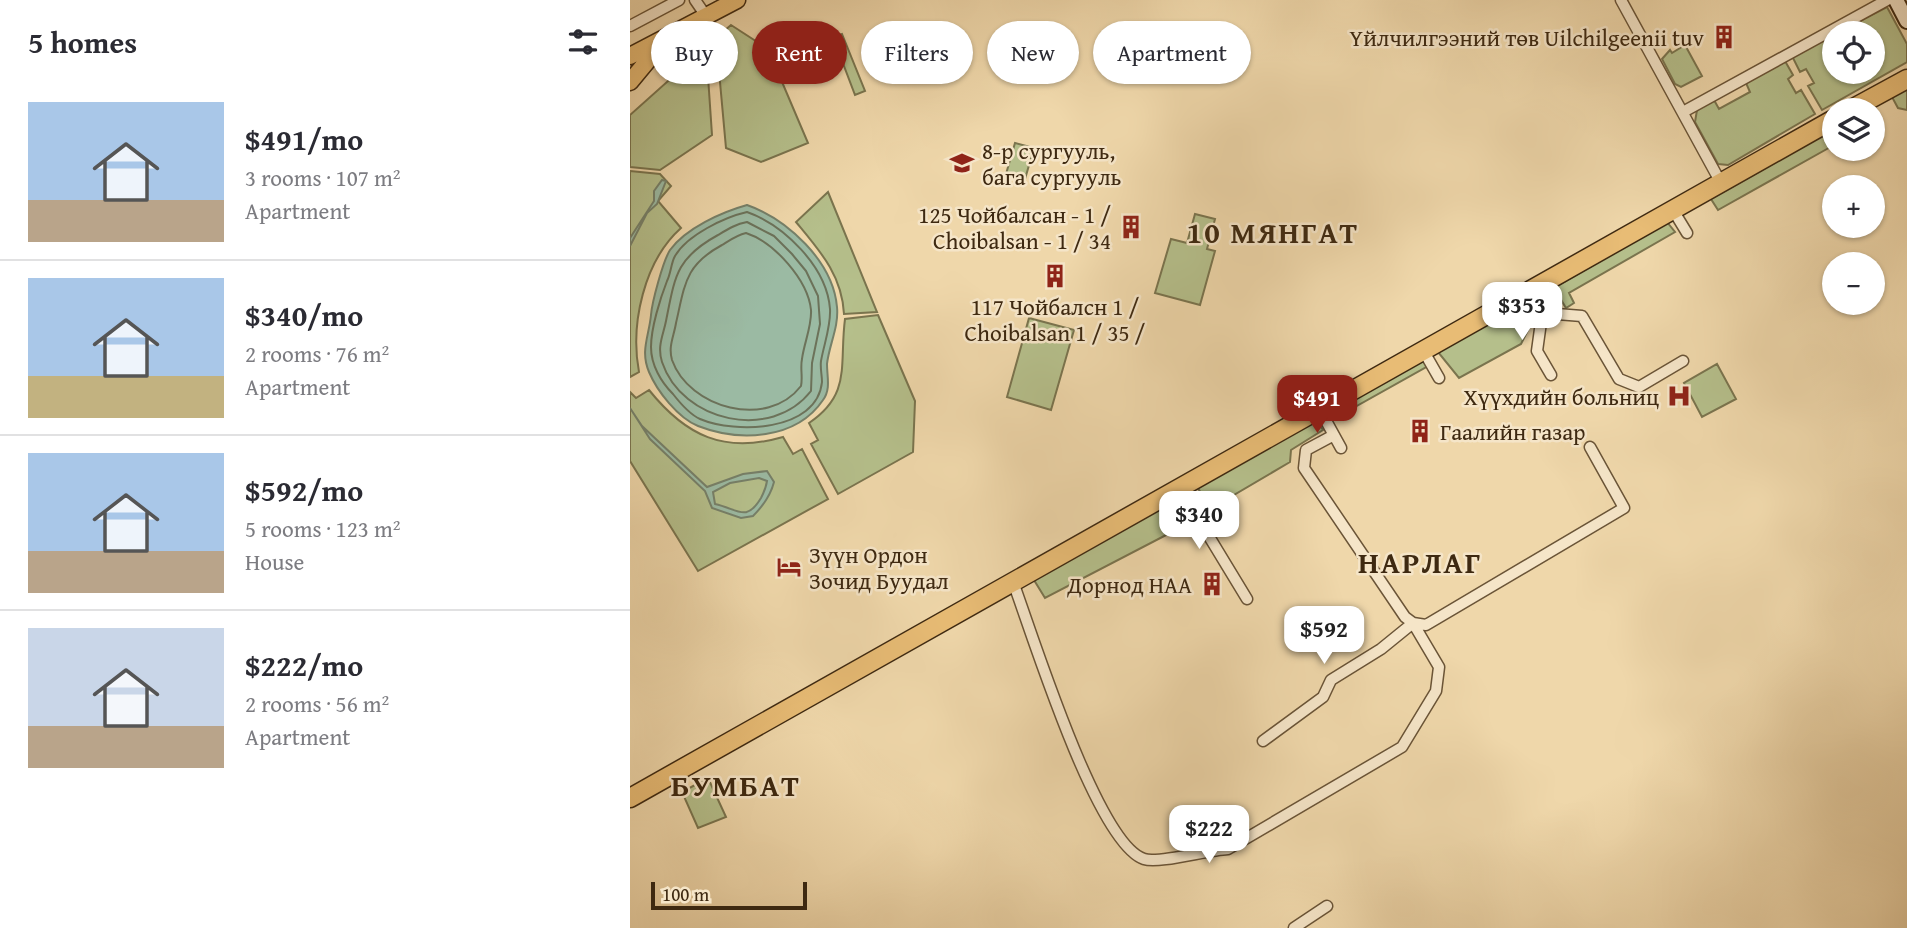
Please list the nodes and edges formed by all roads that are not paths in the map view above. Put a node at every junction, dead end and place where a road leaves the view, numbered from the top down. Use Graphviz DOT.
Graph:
graph roads {
  1 [pos="679,0"];
  2 [pos="695,0"];
  3 [pos="737,0"];
  4 [pos="1622,0"];
  5 [pos="1887,0"];
  6 [pos="1895,0"];
  7 [pos="706,16"];
  8 [pos="696,21"];
  9 [pos="1907,21"];
  10 [pos="630,26"];
  11 [pos="651,45"];
  12 [pos="630,56"];
  13 [pos="651,57"];
  14 [pos="1907,79"];
  15 [pos="630,82"];
  16 [pos="1872,98"];
  17 [pos="1684,112"];
  18 [pos="1822,126"];
  19 [pos="1721,183"];
  20 [pos="1673,210"];
  21 [pos="1687,233"];
  22 [pos="1519,294"];
  23 [pos="1541,322"];
  24 [pos="1423,350"];
  25 [pos="1683,361"];
  26 [pos="1551,375"];
  27 [pos="1439,378"];
  28 [pos="1319,408"];
  29 [pos="1334,435"];
  30 [pos="1590,447"];
  31 [pos="1341,448"];
  32 [pos="1180,487"];
  33 [pos="1013,582"];
  34 [pos="1247,599"];
  35 [pos="1413,624"];
  36 [pos="1263,741"];
  37 [pos="630,798"];
  38 [pos="1327,906"];
  39 [pos="1294,928"];
  1 -- 10 [label="street"];
  2 -- 7 [label="street"];
  3 -- 7 [label="main road"];
  4 -- 17 [label="street"];
  5 -- 17 [label="street"];
  6 -- 9 [label="main road"];
  7 -- 8 [label="main road"];
  11 -- 12 [label="main road"];
  13 -- 15 [label="main road"];
  14 -- 16 [label="highway"];
  17 -- 19 [label="street"];
  18 -- 19 [label="highway"];
  19 -- 20 [label="highway"];
  20 -- 21 [label="street"];
  20 -- 22 [label="highway"];
  22 -- 23 [label="street"];
  22 -- 24 [label="highway"];
  23 -- 25 [label="street"];
  23 -- 26 [label="street"];
  24 -- 27 [label="street"];
  24 -- 28 [label="highway"];
  28 -- 29 [label="street"];
  28 -- 32 [label="highway"];
  29 -- 31 [label="street"];
  29 -- 35 [label="street"];
  30 -- 35 [label="street"];
  32 -- 33 [label="highway"];
  32 -- 34 [label="street"];
  33 -- 35 [label="street"];
  33 -- 37 [label="highway"];
  35 -- 36 [label="street"];
  38 -- 39 [label="street"];
}
